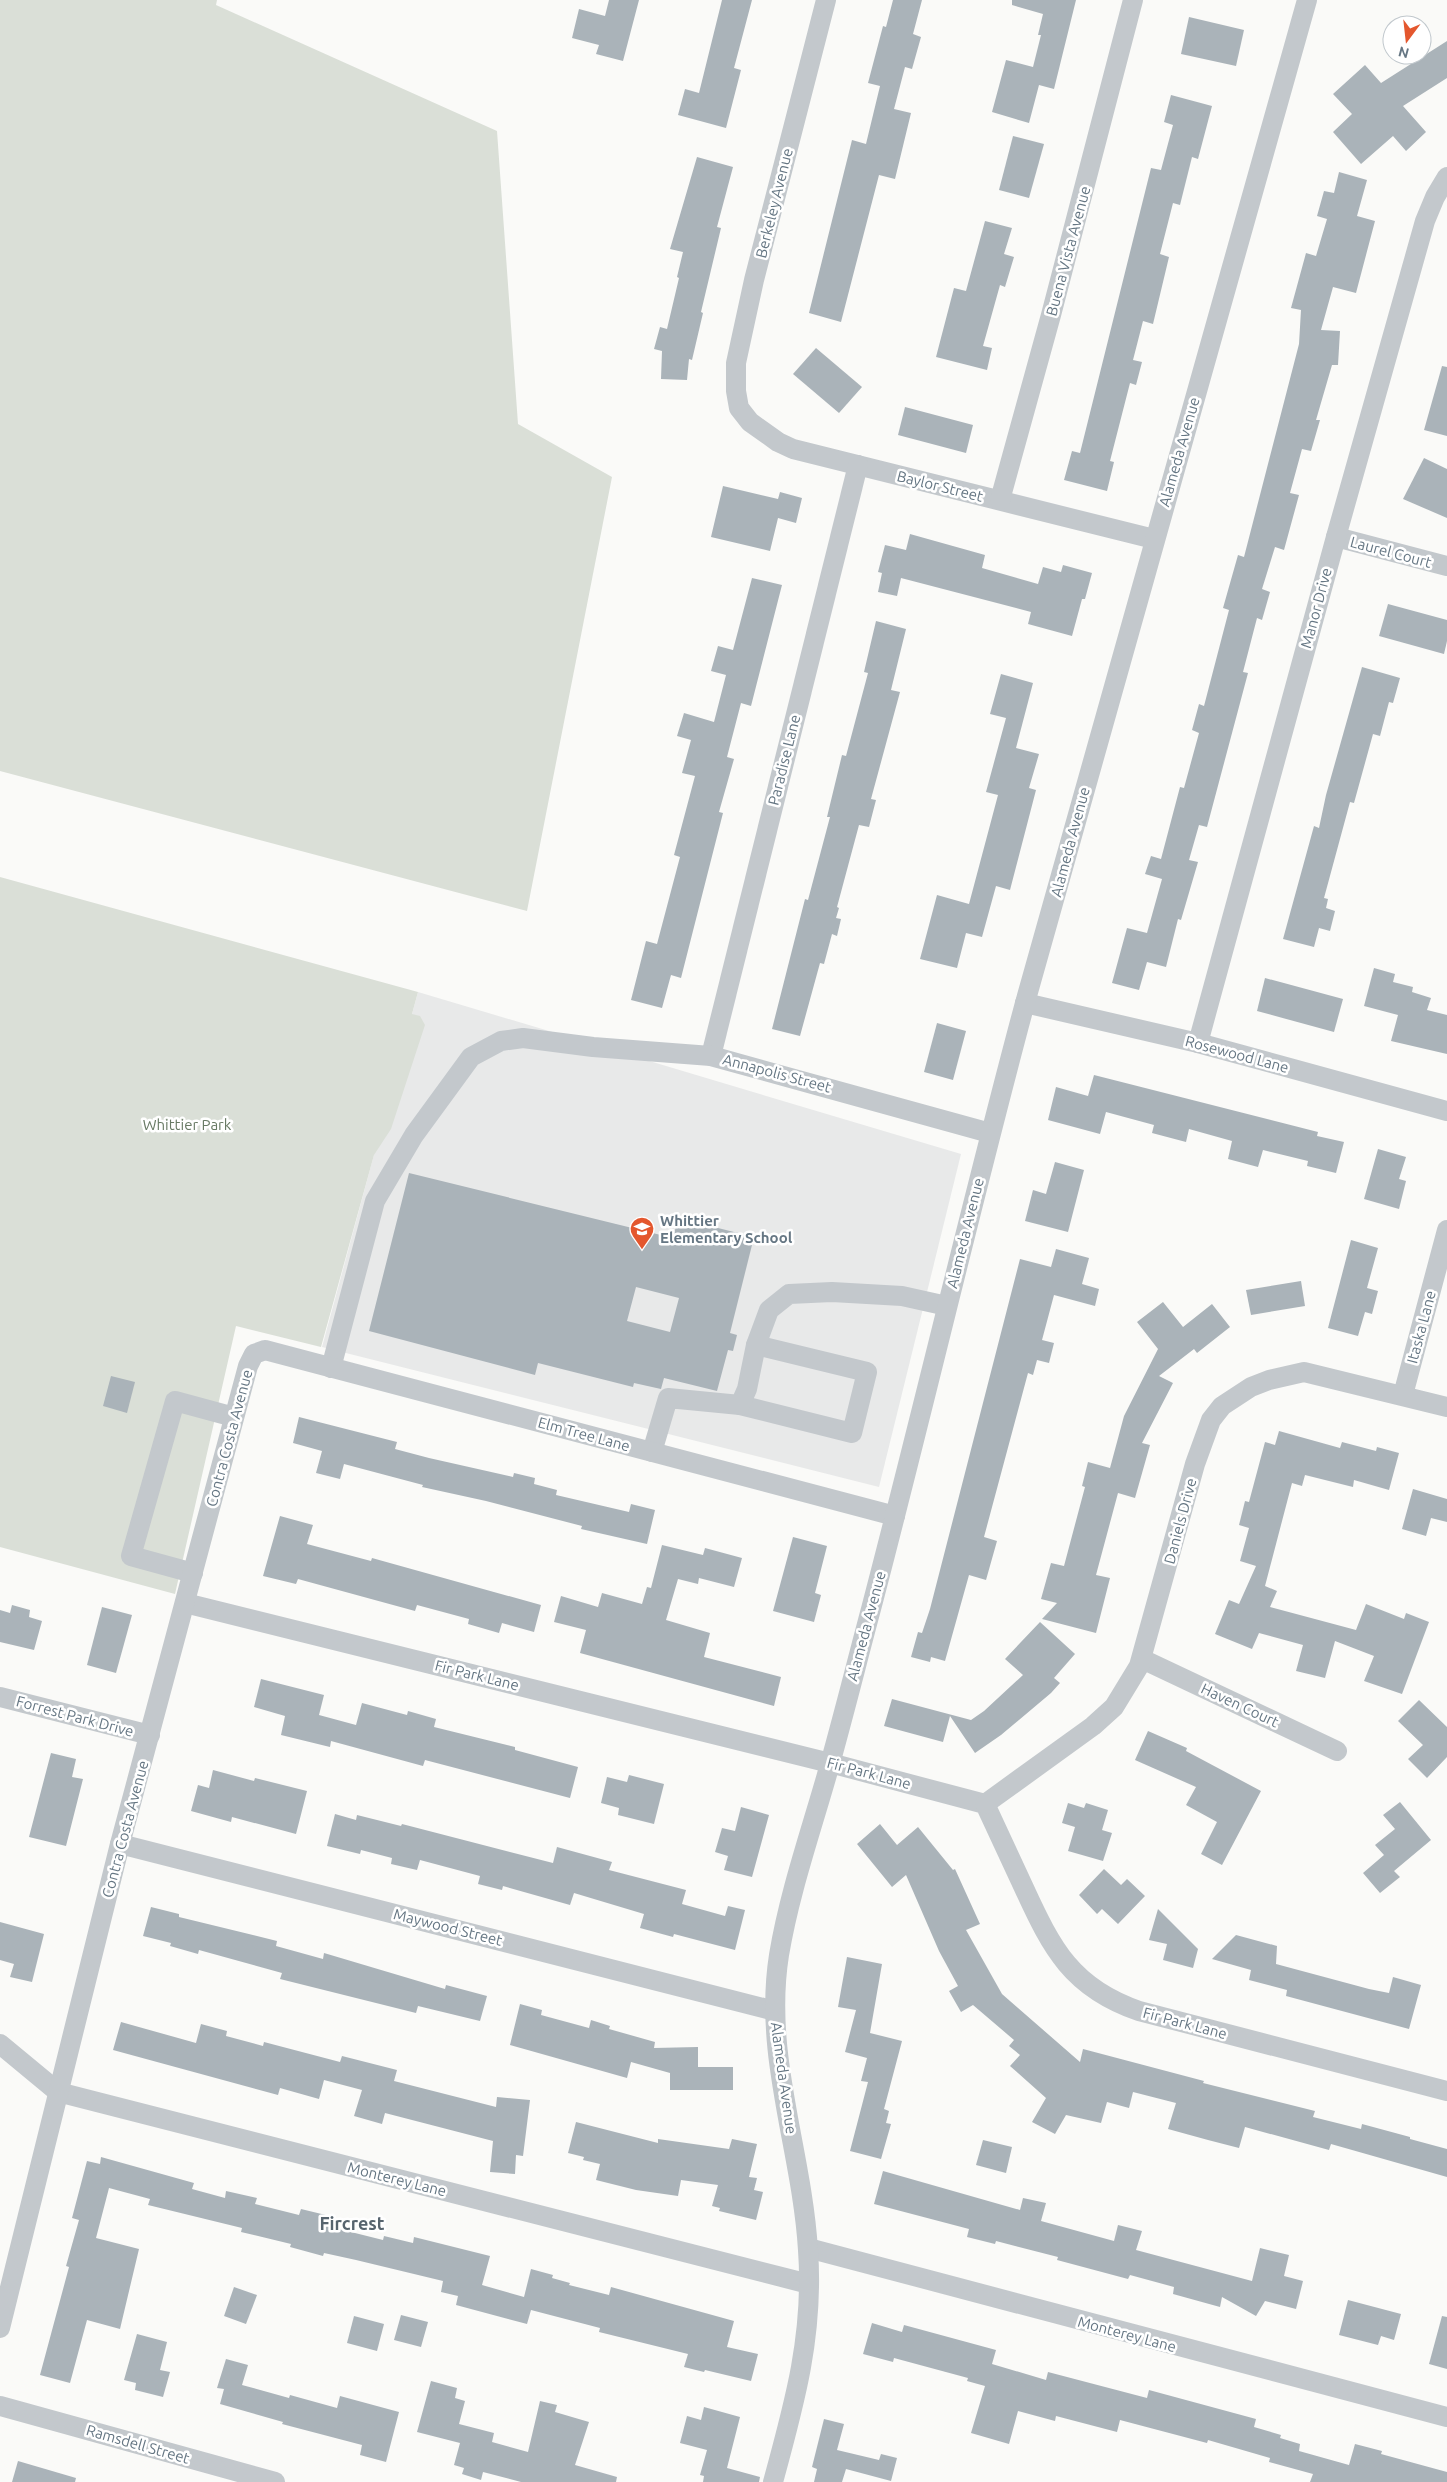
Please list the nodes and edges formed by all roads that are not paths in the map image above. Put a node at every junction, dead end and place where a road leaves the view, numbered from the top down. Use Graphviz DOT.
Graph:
graph roads {
  1 [pos="826,0"];
  2 [pos="1133,0"];
  3 [pos="1306,0"];
  4 [pos="1447,177"];
  5 [pos="739,408"];
  6 [pos="858,465"];
  7 [pos="1000,500"];
  8 [pos="1336,537"];
  9 [pos="1154,539"];
  10 [pos="1447,566"];
  11 [pos="1025,1003"];
  12 [pos="1198,1044"];
  13 [pos="711,1056"];
  14 [pos="1447,1111"];
  15 [pos="990,1133"];
  16 [pos="1447,1230"];
  17 [pos="947,1306"];
  18 [pos="756,1345"];
  19 [pos="273,1353"];
  20 [pos="331,1368"];
  21 [pos="1403,1396"];
  22 [pos="740,1405"];
  23 [pos="1447,1407"];
  24 [pos="234,1417"];
  25 [pos="652,1452"];
  26 [pos="895,1516"];
  27 [pos="192,1573"];
  28 [pos="185,1603"];
  29 [pos="1142,1659"];
  30 [pos="0,1696"];
  31 [pos="150,1735"];
  32 [pos="1338,1751"];
  33 [pos="830,1763"];
  34 [pos="985,1804"];
  35 [pos="120,1844"];
  36 [pos="775,2011"];
  37 [pos="0,2044"];
  38 [pos="1447,2091"];
  39 [pos="58,2092"];
  40 [pos="808,2248"];
  41 [pos="808,2284"];
  42 [pos="0,2328"];
  43 [pos="0,2406"];
  44 [pos="1447,2417"];
  45 [pos="275,2482"];
  46 [pos="773,2482"];
  1 -- 5 [label="street, Berkeley Avenue"];
  2 -- 7 [label="street, Buena Vista Avenue"];
  3 -- 9 [label="street, Alameda Avenue"];
  4 -- 8 [label="street, Manor Drive"];
  5 -- 6 [label="street, Baylor Street"];
  6 -- 7 [label="street, Baylor Street"];
  6 -- 13 [label="street, Paradise Lane"];
  7 -- 9 [label="street, Baylor Street"];
  8 -- 10 [label="street, Laurel Court"];
  8 -- 12 [label="street, Manor Drive"];
  9 -- 11 [label="street, Alameda Avenue"];
  11 -- 12 [label="street, Rosewood Lane"];
  11 -- 15 [label="street, Alameda Avenue"];
  12 -- 14 [label="street, Rosewood Lane"];
  13 -- 15 [label="street, Annapolis Street"];
  13 -- 20 [label="street, Annapolis Street"];
  15 -- 17 [label="street, Alameda Avenue"];
  16 -- 21 [label="street, Itaska Lane"];
  17 -- 18 [label="street"];
  17 -- 26 [label="street, Alameda Avenue"];
  18 -- 22 [label="street"];
  18 -- 22 [label="street"];
  19 -- 20 [label="street, Elm Tree Lane"];
  19 -- 24 [label="street, Contra Costa Avenue"];
  20 -- 25 [label="street, Elm Tree Lane"];
  21 -- 23 [label="street, Daniels Drive"];
  21 -- 29 [label="street, Daniels Drive"];
  22 -- 25 [label="street"];
  24 -- 27 [label="street, Contra Costa Avenue"];
  24 -- 27 [label="street"];
  25 -- 26 [label="street, Elm Tree Lane"];
  26 -- 33 [label="street, Alameda Avenue"];
  27 -- 28 [label="street, Contra Costa Avenue"];
  28 -- 31 [label="street, Contra Costa Avenue"];
  28 -- 33 [label="street, Fir Park Lane"];
  29 -- 32 [label="street, Haven Court"];
  29 -- 34 [label="street, Daniels Drive"];
  30 -- 31 [label="street, Forrest Park Drive"];
  31 -- 35 [label="street, Contra Costa Avenue"];
  33 -- 34 [label="street, Fir Park Lane"];
  33 -- 36 [label="street, Alameda Avenue"];
  34 -- 38 [label="street, Fir Park Lane"];
  35 -- 36 [label="street, Maywood Street"];
  35 -- 39 [label="street, Contra Costa Avenue"];
  36 -- 40 [label="street, Alameda Avenue"];
  37 -- 39 [label="street, Monterey Lane"];
  39 -- 41 [label="street, Monterey Lane"];
  39 -- 42 [label="street, Contra Costa Avenue"];
  40 -- 41 [label="street, Alameda Avenue"];
  40 -- 44 [label="street, Monterey Lane"];
  41 -- 46 [label="street, Alameda Avenue"];
  43 -- 45 [label="street, Ramsdell Street"];
}
